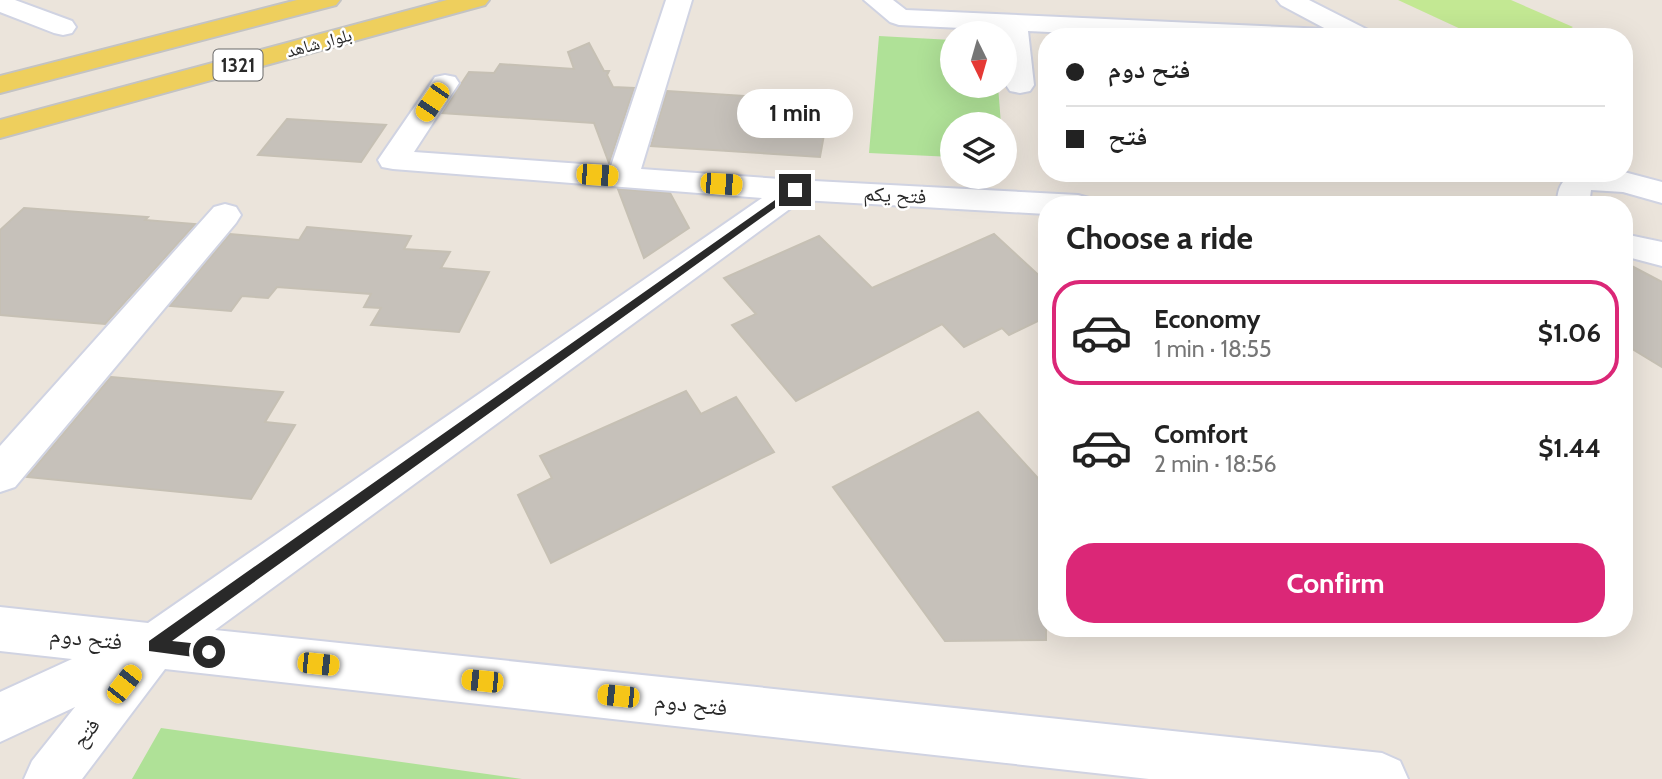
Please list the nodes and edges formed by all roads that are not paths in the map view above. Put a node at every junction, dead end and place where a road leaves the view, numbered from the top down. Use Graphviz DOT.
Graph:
graph roads {
  1 [pos="327,0"];
  2 [pos="476,0"];
  3 [pos="679,0"];
  4 [pos="877,0"];
  5 [pos="1290,0"];
  6 [pos="0,2"];
  7 [pos="1039,12"];
  8 [pos="991,21"];
  9 [pos="1016,21"];
  10 [pos="63,27"];
  11 [pos="1175,28"];
  12 [pos="1344,28"];
  13 [pos="1017,54"];
  14 [pos="445,83"];
  15 [pos="0,85"];
  16 [pos="1020,85"];
  17 [pos="0,129"];
  18 [pos="623,177"];
  19 [pos="1585,182"];
  20 [pos="1630,182"];
  21 [pos="795,190"];
  22 [pos="1662,193"];
  23 [pos="1571,196"];
  24 [pos="1038,203"];
  25 [pos="225,215"];
  26 [pos="1633,247"];
  27 [pos="1662,254"];
  28 [pos="0,475"];
  29 [pos="0,629"];
  30 [pos="154,646"];
  31 [pos="0,717"];
  32 [pos="50,779"];
  33 [pos="1382,779"];
  1 -- 15 [label="main road, بلوار شاهد / 1321"];
  2 -- 17 [label="main road, بلوار شاهد / 1321"];
  3 -- 18 [label="street"];
  4 -- 8 [label="street"];
  5 -- 12 [label="street"];
  6 -- 10 [label="street"];
  7 -- 9 [label="street"];
  7 -- 11 [label="street"];
  13 -- 16 [label="street"];
  14 -- 18 [label="street, فتح یکم"];
  18 -- 21 [label="street, فتح یکم"];
  19 -- 23 [label="street"];
  20 -- 22 [label="street"];
  21 -- 24 [label="street, فتح یکم"];
  21 -- 30 [label="street, فتح"];
  25 -- 28 [label="street"];
  26 -- 27 [label="street"];
  29 -- 30 [label="street, فتح دوم"];
  30 -- 31 [label="street"];
  30 -- 32 [label="street, فتح"];
  30 -- 33 [label="street, فتح دوم"];
}
